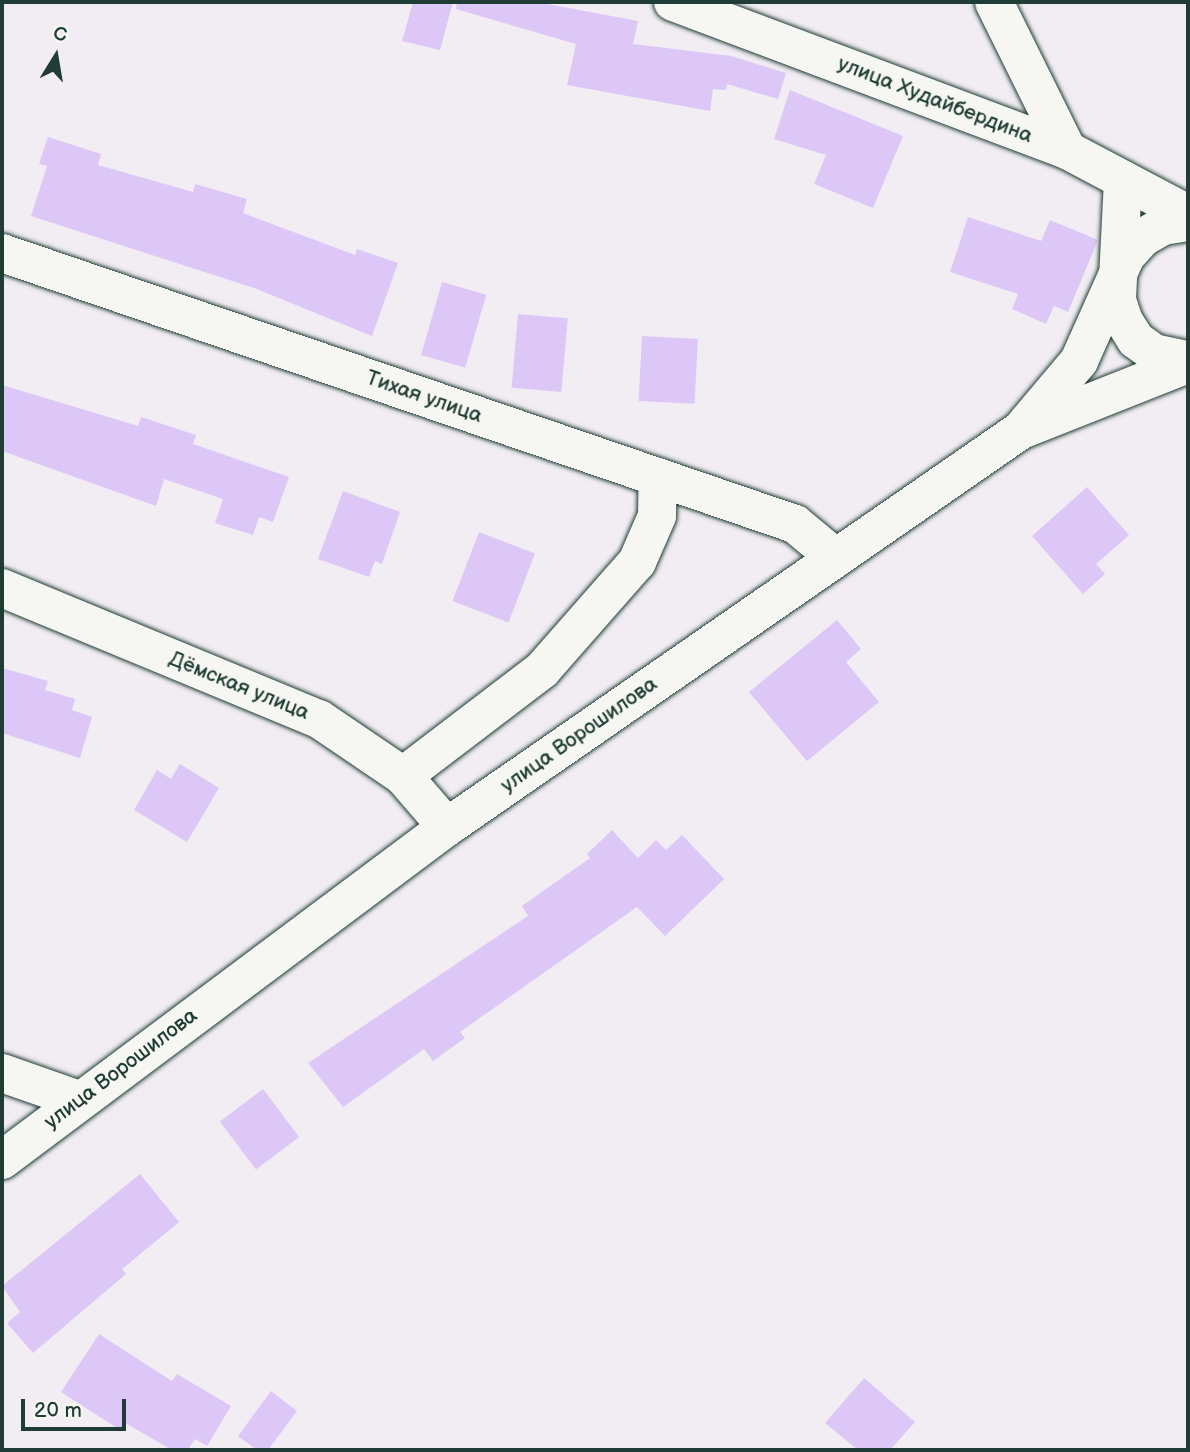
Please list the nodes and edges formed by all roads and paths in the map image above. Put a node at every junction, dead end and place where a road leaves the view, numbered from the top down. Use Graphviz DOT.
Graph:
graph roads {
  1 [pos="673,2"];
  2 [pos="994,2"];
  3 [pos="1067,149"];
  4 [pos="1124,180"];
  5 [pos="1188,214"];
  6 [pos="1188,222"];
  7 [pos="2,253"];
  8 [pos="1118,278"];
  9 [pos="1188,362"];
  10 [pos="1021,430"];
  11 [pos="658,477"];
  12 [pos="836,558"];
  13 [pos="2,588"];
  14 [pos="403,776"];
  15 [pos="447,827"];
  16 [pos="2,1073"];
  17 [pos="79,1100"];
  18 [pos="2,1160"];
  1 -- 3 [label="street, улица Худайбердина"];
  2 -- 3 [label="street"];
  3 -- 4 [label="street, улица Худайбердина"];
  4 -- 5 [label="street, улица Худайбердина"];
  4 -- 8 [label="street"];
  6 -- 8 [label="street"];
  7 -- 11 [label="street, Тихая улица"];
  8 -- 9 [label="street"];
  8 -- 10 [label="street"];
  9 -- 10 [label="street, улица Ворошилова"];
  10 -- 12 [label="street, улица Ворошилова"];
  11 -- 12 [label="street, Тихая улица"];
  11 -- 14 [label="street"];
  12 -- 15 [label="street, улица Ворошилова"];
  13 -- 14 [label="street, Дёмская улица"];
  14 -- 15 [label="street, Дёмская улица"];
  15 -- 17 [label="street, улица Ворошилова"];
  16 -- 17 [label="street"];
  17 -- 18 [label="street, улица Ворошилова"];
}
